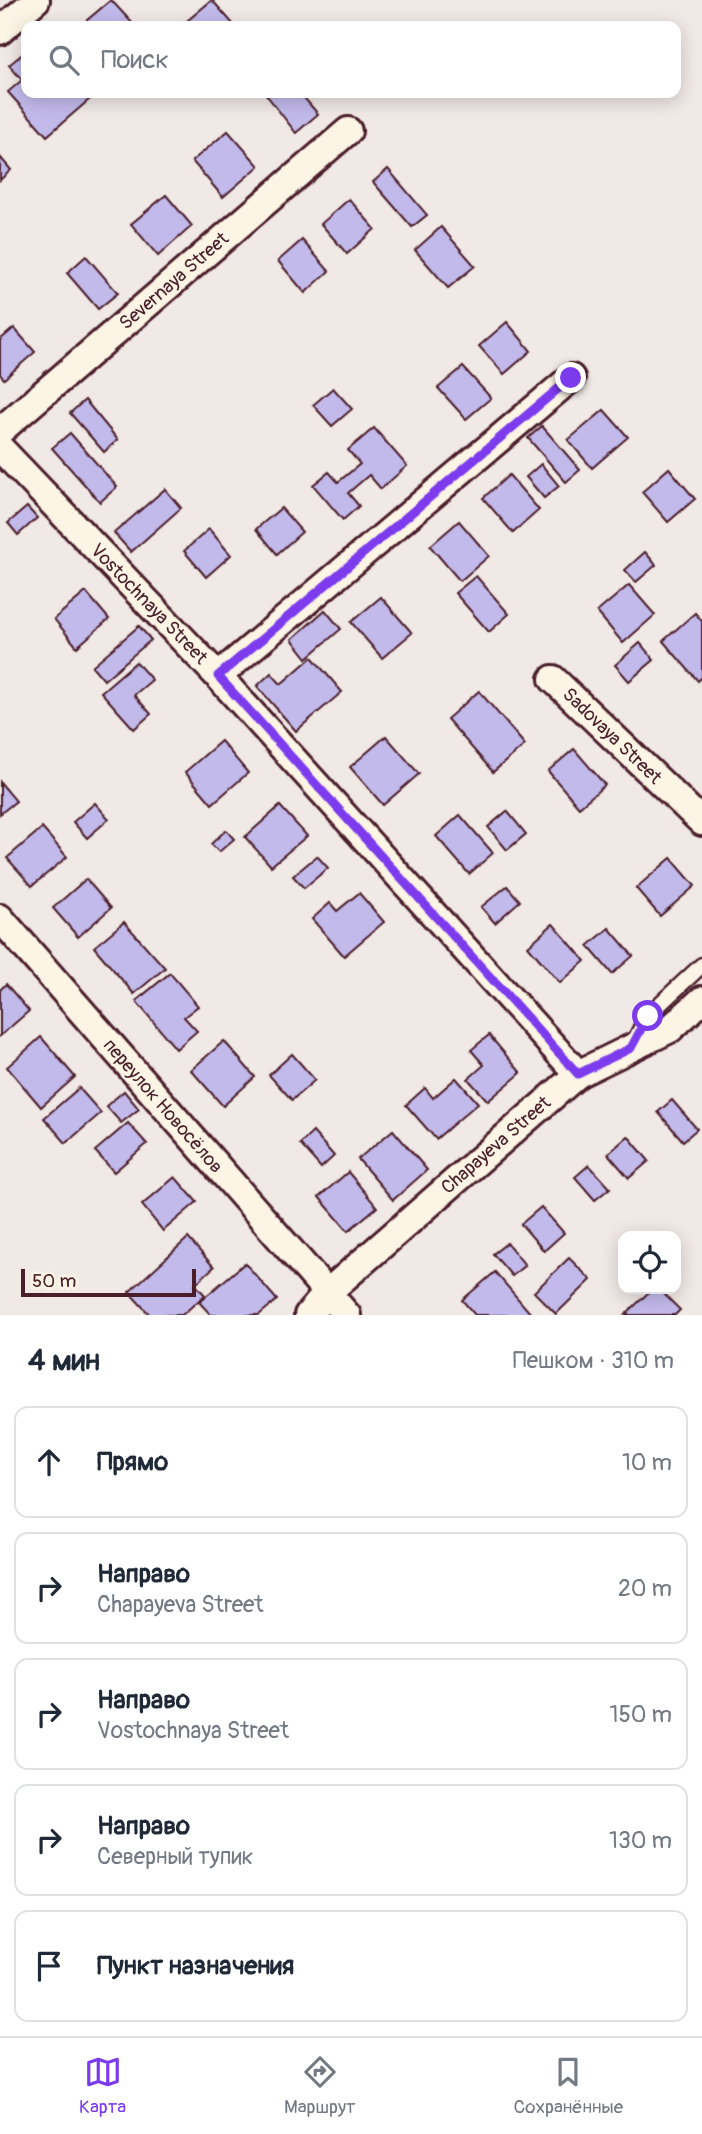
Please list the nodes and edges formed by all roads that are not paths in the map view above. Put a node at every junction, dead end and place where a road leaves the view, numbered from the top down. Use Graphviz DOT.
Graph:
graph roads {
  1 [pos="36,0"];
  2 [pos="0,31"];
  3 [pos="348,131"];
  4 [pos="571,378"];
  5 [pos="0,431"];
  6 [pos="0,449"];
  7 [pos="218,676"];
  8 [pos="553,679"];
  9 [pos="702,822"];
  10 [pos="0,918"];
  11 [pos="702,965"];
  12 [pos="702,1000"];
  13 [pos="631,1048"];
  14 [pos="578,1074"];
  15 [pos="327,1293"];
  16 [pos="308,1315"];
  17 [pos="346,1315"];
  1 -- 2 [label="street"];
  3 -- 5 [label="street, Severnaya Street"];
  4 -- 7 [label="street"];
  6 -- 7 [label="street, Vostochnaya Street"];
  7 -- 14 [label="street, Vostochnaya Street"];
  8 -- 9 [label="street, Sadovaya Street"];
  10 -- 15 [label="street, переулок Новосёлов"];
  11 -- 13 [label="lane"];
  12 -- 13 [label="street, Chapayeva Street"];
  13 -- 14 [label="street, Chapayeva Street"];
  14 -- 15 [label="street, Chapayeva Street"];
  15 -- 16 [label="street, Chapayeva Street"];
  15 -- 17 [label="street, переулок Новосёлов"];
}
